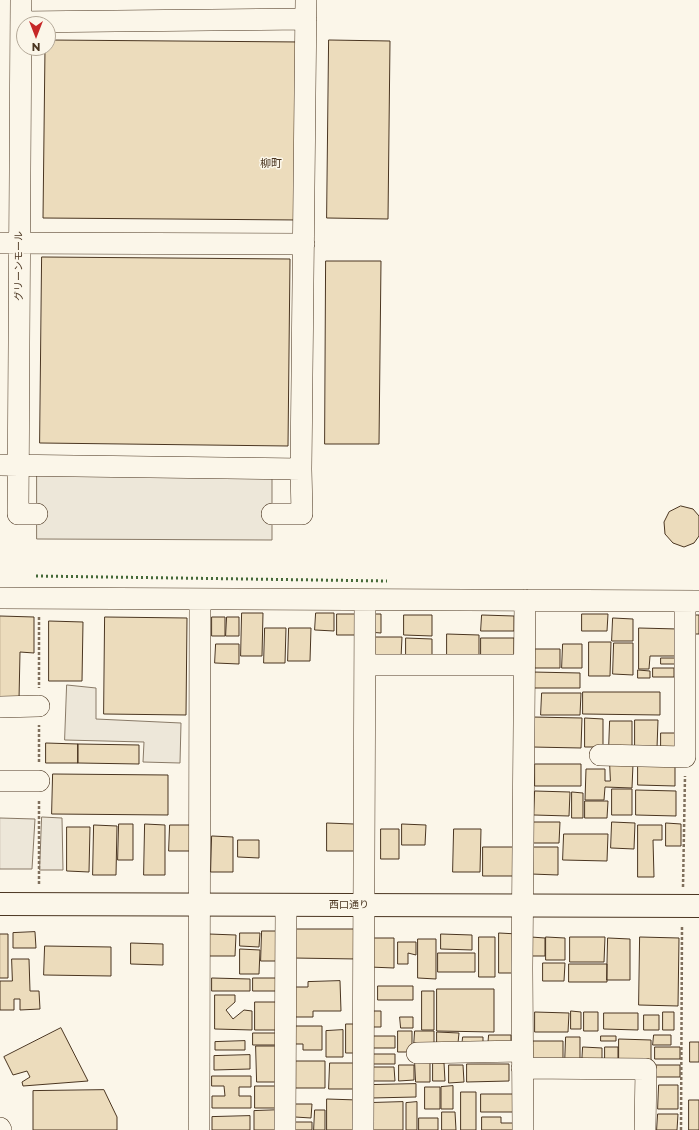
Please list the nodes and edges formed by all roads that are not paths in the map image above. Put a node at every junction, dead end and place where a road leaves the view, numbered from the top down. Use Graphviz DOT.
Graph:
graph roads {
  1 [pos="21,0"];
  2 [pos="306,9"];
  3 [pos="21,16"];
  4 [pos="56,20"];
  5 [pos="19,56"];
  6 [pos="10,243"];
  7 [pos="304,244"];
  8 [pos="9,465"];
  9 [pos="301,469"];
  10 [pos="18,513"];
  11 [pos="272,514"];
  12 [pos="0,598"];
  13 [pos="200,599"];
  14 [pos="365,600"];
  15 [pos="525,600"];
  16 [pos="692,601"];
  17 [pos="364,665"];
  18 [pos="524,666"];
  19 [pos="39,706"];
  20 [pos="0,707"];
  21 [pos="600,755"];
  22 [pos="0,781"];
  23 [pos="38,781"];
  24 [pos="0,904"];
  25 [pos="199,905"];
  26 [pos="286,905"];
  27 [pos="364,905"];
  28 [pos="523,906"];
  29 [pos="691,906"];
  30 [pos="417,1053"];
  31 [pos="522,1060"];
  32 [pos="199,1130"];
  33 [pos="285,1130"];
  34 [pos="363,1130"];
  35 [pos="522,1130"];
  36 [pos="645,1130"];
  1 -- 3 [label="street, グリーンモール"];
  2 -- 4 [label="street"];
  2 -- 7 [label="street"];
  5 -- 6 [label="street, グリーンモール"];
  6 -- 7 [label="street"];
  6 -- 8 [label="street, グリーンモール"];
  7 -- 9 [label="street"];
  8 -- 9 [label="street"];
  8 -- 10 [label="street, グリーンモール"];
  9 -- 11 [label="street"];
  12 -- 13 [label="street"];
  13 -- 14 [label="street"];
  13 -- 25 [label="street"];
  14 -- 15 [label="street"];
  14 -- 17 [label="street"];
  15 -- 16 [label="street"];
  15 -- 18 [label="street"];
  16 -- 21 [label="street"];
  17 -- 18 [label="street"];
  17 -- 27 [label="street"];
  18 -- 28 [label="street"];
  19 -- 20 [label="street"];
  22 -- 23 [label="street"];
  24 -- 25 [label="main road, 西口通り"];
  25 -- 26 [label="main road, 西口通り"];
  25 -- 32 [label="street"];
  26 -- 27 [label="main road, 西口通り"];
  26 -- 33 [label="street"];
  27 -- 28 [label="main road, 西口通り"];
  27 -- 34 [label="street"];
  28 -- 29 [label="main road, 西口通り"];
  28 -- 31 [label="street"];
  30 -- 31 [label="street"];
  31 -- 35 [label="street"];
  31 -- 36 [label="street"];
}
